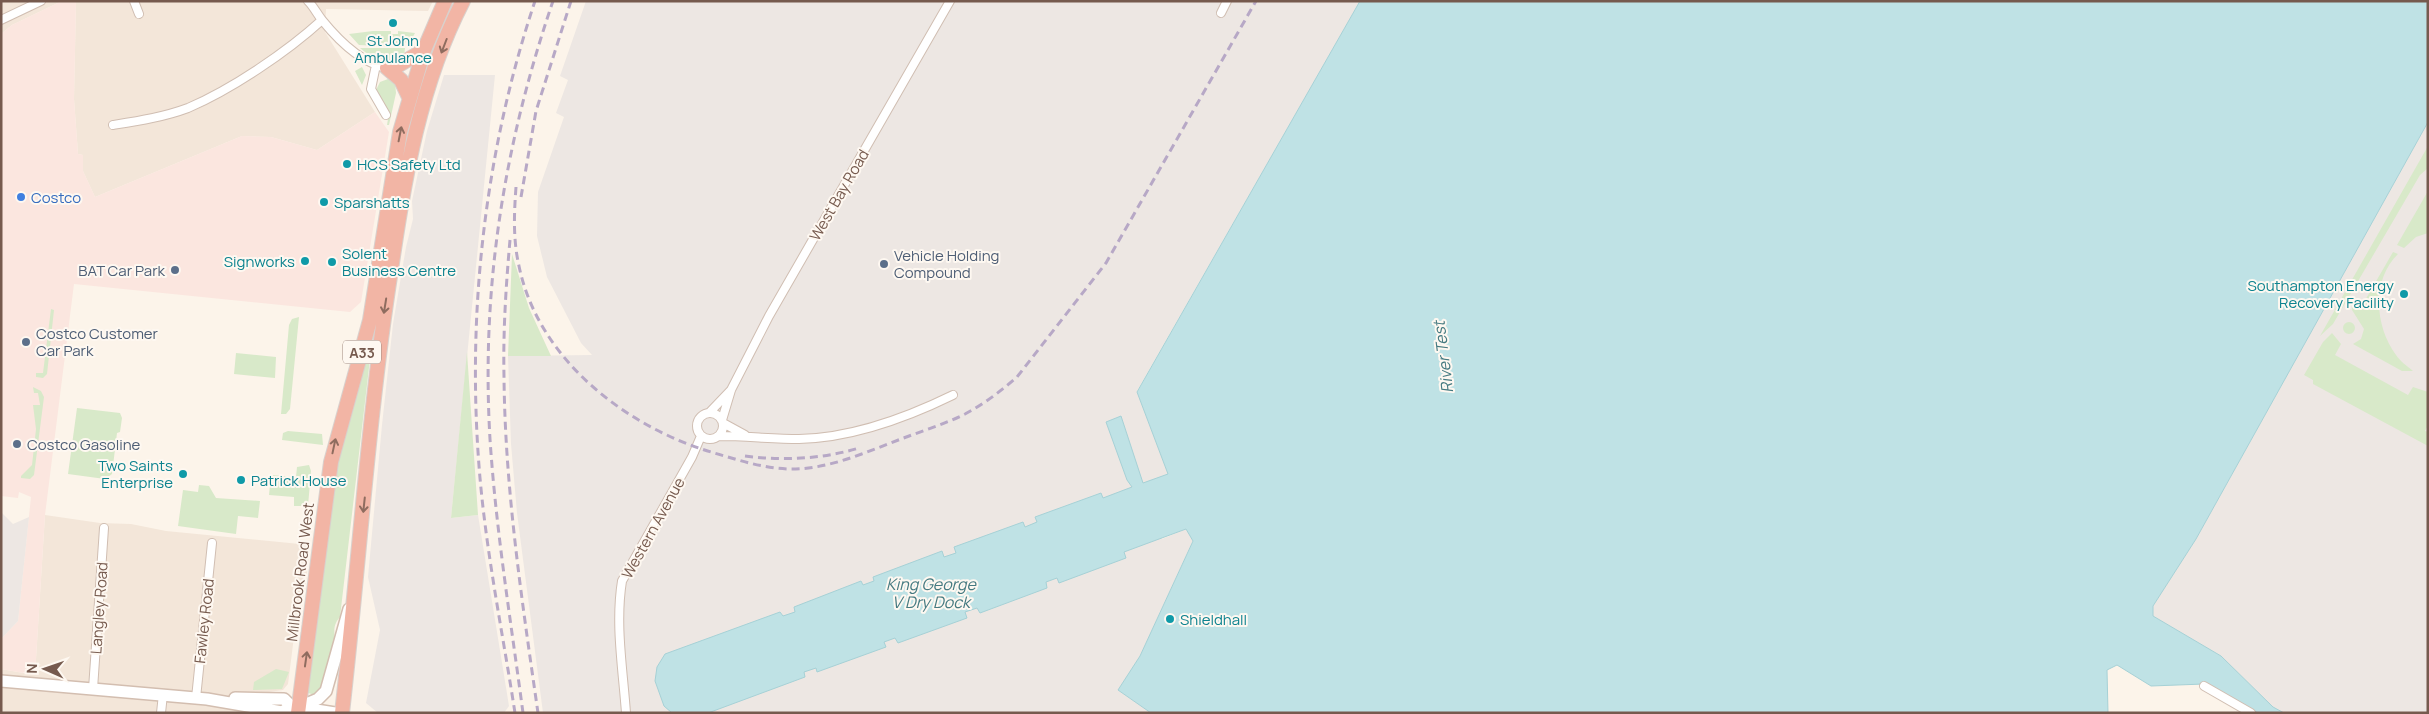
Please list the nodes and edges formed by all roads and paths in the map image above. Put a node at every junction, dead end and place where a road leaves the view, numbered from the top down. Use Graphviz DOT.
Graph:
graph roads {
  1 [pos="41,1"];
  2 [pos="134,1"];
  3 [pos="446,1"];
  4 [pos="463,1"];
  5 [pos="950,1"];
  6 [pos="1227,1"];
  7 [pos="311,2"];
  8 [pos="1221,13"];
  9 [pos="139,14"];
  10 [pos="1,20"];
  11 [pos="322,20"];
  12 [pos="424,50"];
  13 [pos="382,67"];
  14 [pos="409,97"];
  15 [pos="386,115"];
  16 [pos="114,125"];
  17 [pos="731,390"];
  18 [pos="952,395"];
  19 [pos="709,413"];
  20 [pos="722,421"];
  21 [pos="701,436"];
  22 [pos="719,436"];
  23 [pos="747,436"];
  24 [pos="104,528"];
  25 [pos="212,543"];
  26 [pos="357,576"];
  27 [pos="1,682"];
  28 [pos="2204,686"];
  29 [pos="93,689"];
  30 [pos="163,694"];
  31 [pos="201,698"];
  32 [pos="296,709"];
  33 [pos="258,710"];
  34 [pos="161,713"];
  35 [pos="335,713"];
  36 [pos="342,713"];
  37 [pos="626,713"];
  38 [pos="2251,713"];
  1 -- 10 [label="street"];
  2 -- 9 [label="street"];
  3 -- 12 [label="highway, Millbrook Road West / A33"];
  4 -- 26 [label="highway, A33, one-way"];
  5 -- 17 [label="street, West Bay Road"];
  6 -- 8 [label="street"];
  7 -- 11 [label="street"];
  11 -- 13 [label="street"];
  11 -- 16 [label="street"];
  12 -- 13 [label="highway"];
  12 -- 14 [label="highway, Millbrook Road West / A33"];
  13 -- 14 [label="highway"];
  13 -- 15 [label="street"];
  32 -- 14 [label="highway, Millbrook Road West / A33, one-way"];
  17 -- 19 [label="street, West Bay Road"];
  17 -- 20 [label="street, West Bay Road"];
  18 -- 23 [label="street"];
  19 -- 20 [label="street"];
  19 -- 21 [label="street"];
  20 -- 22 [label="street"];
  20 -- 23 [label="street"];
  21 -- 22 [label="street"];
  21 -- 37 [label="street, Western Avenue"];
  22 -- 23 [label="street"];
  24 -- 29 [label="street, Langley Road"];
  25 -- 31 [label="street, Fawley Road"];
  26 -- 32 [label="street"];
  26 -- 36 [label="highway, A33"];
  27 -- 29 [label="street"];
  28 -- 38 [label="street"];
  29 -- 30 [label="street"];
  30 -- 31 [label="street"];
  30 -- 34 [label="street"];
  31 -- 32 [label="street"];
  31 -- 33 [label="street"];
  32 -- 33 [label="street"];
  32 -- 35 [label="street"];
}
